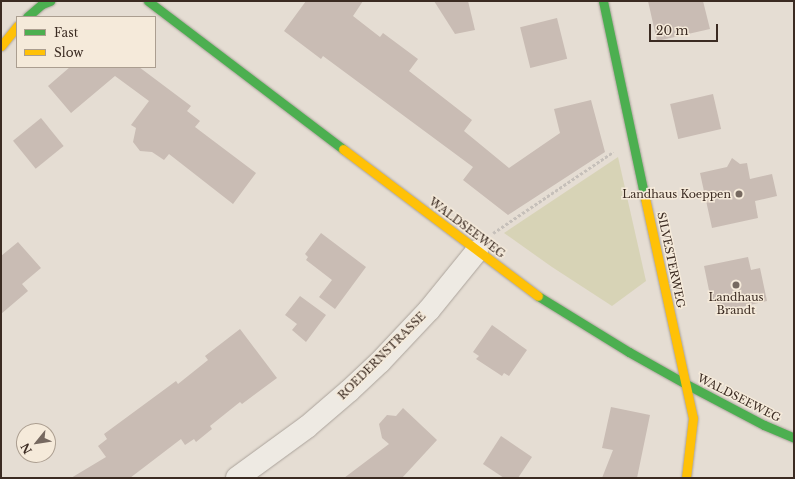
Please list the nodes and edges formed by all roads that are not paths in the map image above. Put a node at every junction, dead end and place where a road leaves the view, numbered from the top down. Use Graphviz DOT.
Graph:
graph roads {
  1 [pos="148,1"];
  2 [pos="603,1"];
  3 [pos="54,3"];
  4 [pos="28,16"];
  5 [pos="16,27"];
  6 [pos="16,44"];
  7 [pos="2,45"];
  8 [pos="477,252"];
  9 [pos="686,384"];
  10 [pos="794,438"];
  11 [pos="237,478"];
  12 [pos="686,478"];
  1 -- 8 [label="street, WALDSEEWEG"];
  2 -- 9 [label="street, SILVESTERWEG"];
  3 -- 4 [label="street"];
  5 -- 7 [label="street"];
  6 -- 7 [label="street"];
  8 -- 9 [label="street, WALDSEEWEG"];
  8 -- 11 [label="street, ROEDERNSTRASSE"];
  9 -- 10 [label="street, WALDSEEWEG"];
  9 -- 12 [label="street, SILVESTERWEG"];
}
